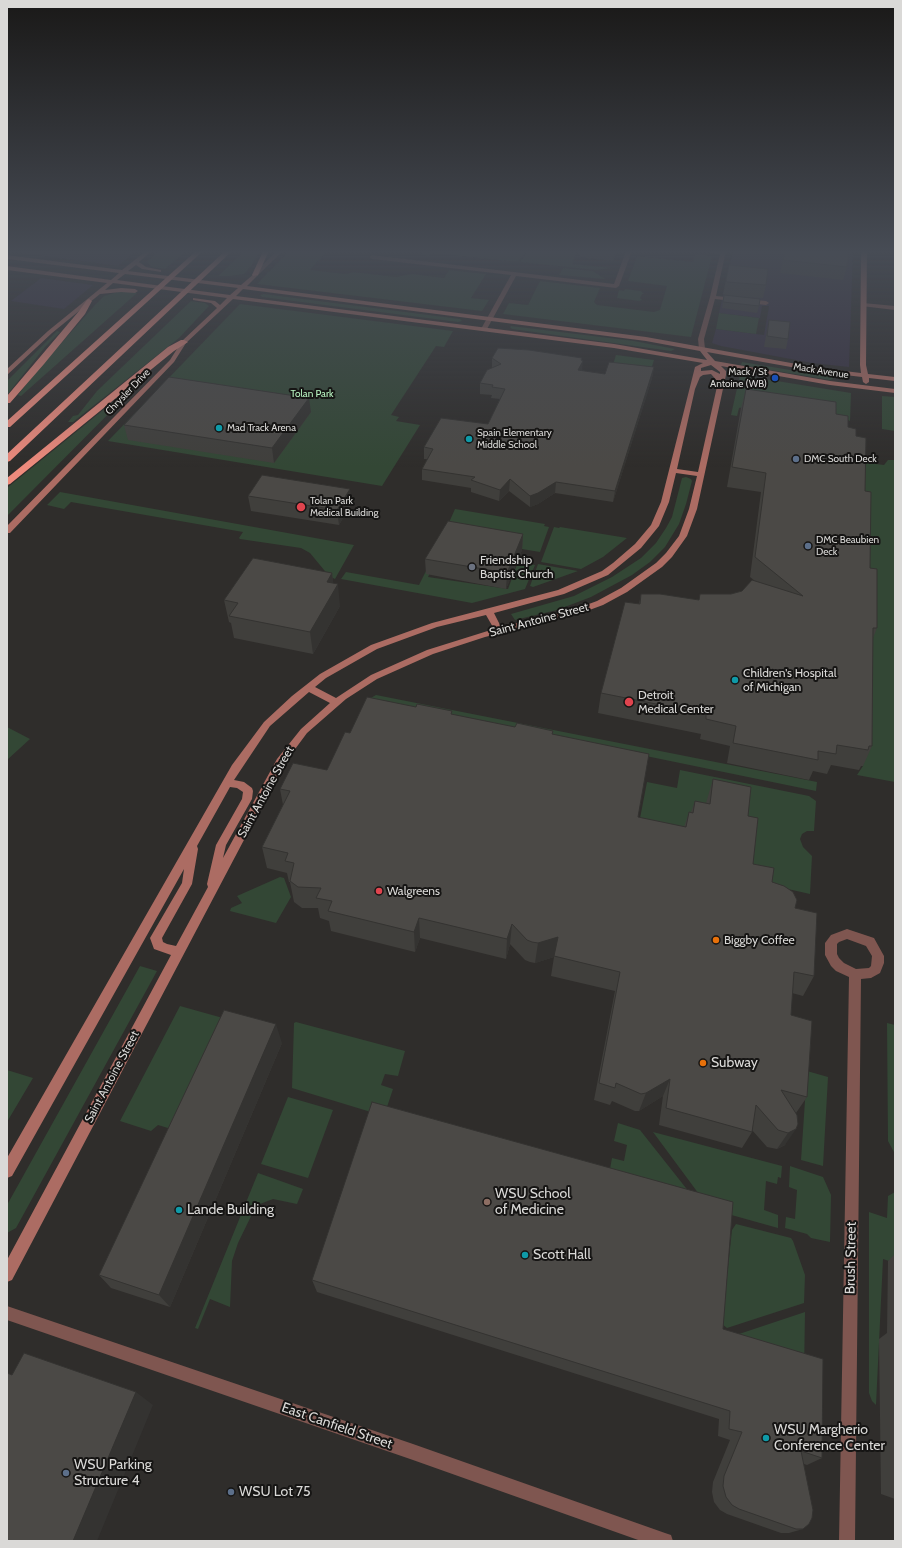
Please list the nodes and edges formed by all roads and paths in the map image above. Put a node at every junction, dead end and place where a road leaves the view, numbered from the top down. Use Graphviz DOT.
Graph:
graph roads {
  1 [pos="61,323"];
  2 [pos="73,323"];
  3 [pos="120,323"];
  4 [pos="152,323"];
  5 [pos="204,323"];
  6 [pos="440,323"];
  7 [pos="467,323"];
  8 [pos="487,323"];
  9 [pos="508,323"];
  10 [pos="523,323"];
  11 [pos="706,323"];
  12 [pos="863,323"];
  13 [pos="461,326"];
  14 [pos="484,329"];
  15 [pos="509,332"];
  16 [pos="184,342"];
  17 [pos="684,345"];
  18 [pos="702,348"];
  19 [pos="671,354"];
  20 [pos="712,362"];
  21 [pos="835,372"];
  22 [pos="7,373"];
  23 [pos="697,376"];
  24 [pos="865,376"];
  25 [pos="895,379"];
  26 [pos="721,381"];
  27 [pos="830,383"];
  28 [pos="867,388"];
  29 [pos="895,391"];
  30 [pos="7,401"];
  31 [pos="7,425"];
  32 [pos="7,459"];
  33 [pos="672,470"];
  34 [pos="701,475"];
  35 [pos="7,482"];
  36 [pos="7,531"];
  37 [pos="489,612"];
  38 [pos="499,631"];
  39 [pos="308,688"];
  40 [pos="336,702"];
  41 [pos="228,783"];
  42 [pos="194,841"];
  43 [pos="209,896"];
  44 [pos="179,952"];
  45 [pos="855,974"];
  46 [pos="7,1171"];
  47 [pos="7,1275"];
  48 [pos="7,1313"];
  49 [pos="666,1541"];
  50 [pos="847,1541"];
  1 -- 22 [label="street"];
  2 -- 30 [label="highway"];
  3 -- 31 [label="highway"];
  4 -- 32 [label="highway"];
  5 -- 16 [label="street, Chrysler Drive"];
  6 -- 13 [label="street, Mack Avenue"];
  7 -- 13 [label="street"];
  8 -- 14 [label="street"];
  9 -- 15 [label="street"];
  10 -- 17 [label="street, Mack Avenue"];
  11 -- 18 [label="street"];
  12 -- 24 [label="street"];
  13 -- 14 [label="street, Mack Avenue"];
  14 -- 15 [label="street, Mack Avenue"];
  15 -- 19 [label="street, Mack Avenue"];
  16 -- 35 [label="highway"];
  16 -- 36 [label="street, Chrysler Drive"];
  17 -- 18 [label="street, Mack Avenue"];
  17 -- 19 [label="street"];
  18 -- 20 [label="street"];
  18 -- 21 [label="street, Mack Avenue"];
  19 -- 20 [label="street, Mack Avenue"];
  20 -- 23 [label="street, Saint Antoine Street"];
  20 -- 26 [label="street"];
  20 -- 27 [label="street, Mack Avenue"];
  21 -- 24 [label="street, Mack Avenue"];
  21 -- 27 [label="street"];
  23 -- 26 [label="street"];
  23 -- 33 [label="street, Saint Antoine Street"];
  24 -- 25 [label="street, Mack Avenue"];
  24 -- 28 [label="street"];
  26 -- 34 [label="street, Saint Antoine Street"];
  27 -- 28 [label="street, Mack Avenue"];
  28 -- 29 [label="street, Mack Avenue"];
  33 -- 34 [label="street"];
  33 -- 37 [label="street, Saint Antoine Street"];
  34 -- 38 [label="street, Saint Antoine Street"];
  37 -- 38 [label="street"];
  37 -- 39 [label="street, Saint Antoine Street"];
  38 -- 40 [label="street, Saint Antoine Street"];
  39 -- 40 [label="street"];
  39 -- 41 [label="street, Saint Antoine Street"];
  40 -- 43 [label="street, Saint Antoine Street"];
  41 -- 42 [label="street, Saint Antoine Street"];
  41 -- 43 [label="street"];
  42 -- 44 [label="street"];
  42 -- 46 [label="street, Saint Antoine Street"];
  43 -- 44 [label="street, Saint Antoine Street"];
  44 -- 47 [label="street, Saint Antoine Street"];
  45 -- 50 [label="street, Brush Street"];
  48 -- 49 [label="street, East Canfield Street"];
}
